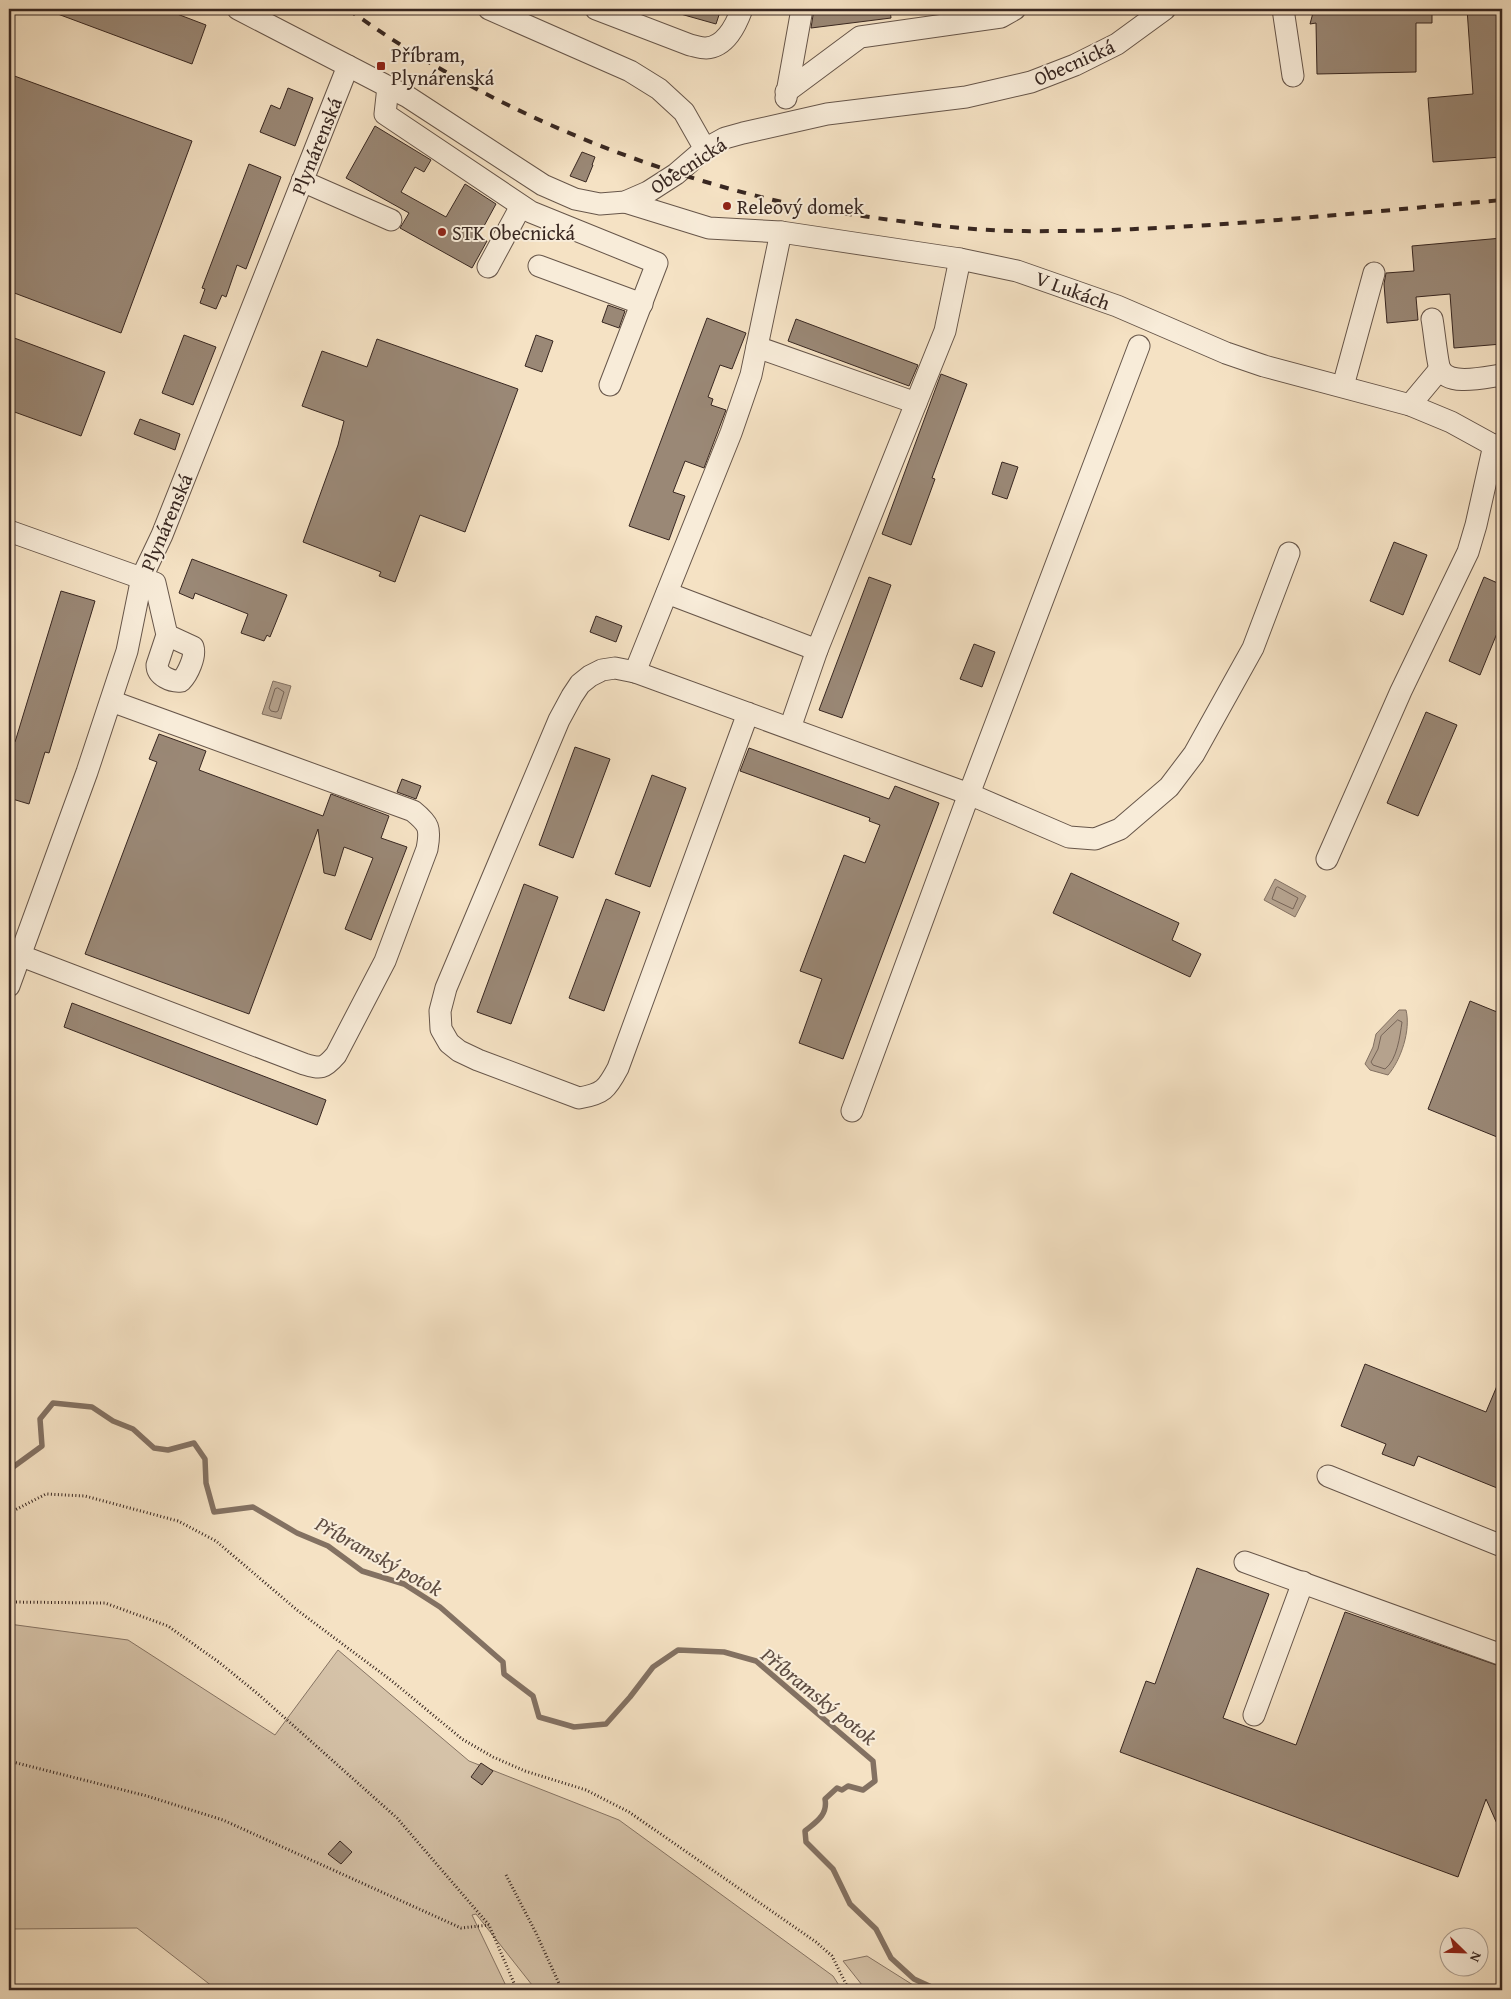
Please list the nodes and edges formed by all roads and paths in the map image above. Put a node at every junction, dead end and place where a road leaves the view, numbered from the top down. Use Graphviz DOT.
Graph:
graph roads {
  1 [pos="238,9"];
  2 [pos="489,9"];
  3 [pos="596,9"];
  4 [pos="742,9"];
  5 [pos="802,9"];
  6 [pos="1015,9"];
  7 [pos="1165,9"];
  8 [pos="1283,9"];
  9 [pos="348,66"];
  10 [pos="1294,76"];
  11 [pos="388,87"];
  12 [pos="786,92"];
  13 [pos="783,123"];
  14 [pos="705,149"];
  15 [pos="302,181"];
  16 [pos="625,202"];
  17 [pos="521,206"];
  18 [pos="392,220"];
  19 [pos="781,232"];
  20 [pos="960,260"];
  21 [pos="539,266"];
  22 [pos="488,267"];
  23 [pos="1374,273"];
  24 [pos="642,304"];
  25 [pos="1432,319"];
  26 [pos="1139,346"];
  27 [pos="757,347"];
  28 [pos="1440,369"];
  29 [pos="1502,375"];
  30 [pos="610,385"];
  31 [pos="1343,386"];
  32 [pos="916,404"];
  33 [pos="1410,405"];
  34 [pos="1498,448"];
  35 [pos="9,531"];
  36 [pos="1289,553"];
  37 [pos="142,578"];
  38 [pos="667,593"];
  39 [pos="167,635"];
  40 [pos="817,650"];
  41 [pos="635,672"];
  42 [pos="110,701"];
  43 [pos="748,713"];
  44 [pos="790,728"];
  45 [pos="969,794"];
  46 [pos="1327,859"];
  47 [pos="19,955"];
  48 [pos="9,986"];
  49 [pos="852,1111"];
  50 [pos="1328,1476"];
  51 [pos="9,1517"];
  52 [pos="1502,1546"];
  53 [pos="1245,1562"];
  54 [pos="1303,1582"];
  55 [pos="9,1602"];
  56 [pos="1502,1655"];
  57 [pos="1254,1715"];
  58 [pos="9,1761"];
  59 [pos="506,1875"];
  60 [pos="489,1924"];
  61 [pos="517,1990"];
  62 [pos="562,1990"];
  63 [pos="849,1990"];
  1 -- 9 [label="street, Obecnická"];
  2 -- 14 [label="street"];
  3 -- 4 [label="street"];
  5 -- 12 [label="street"];
  6 -- 12 [label="street"];
  7 -- 13 [label="street, Obecnická"];
  8 -- 10 [label="street"];
  9 -- 11 [label="street, Obecnická"];
  9 -- 15 [label="street, Plynárenská"];
  11 -- 16 [label="street, Obecnická"];
  11 -- 17 [label="street"];
  12 -- 13 [label="street"];
  13 -- 14 [label="street, Obecnická"];
  14 -- 16 [label="street, Obecnická"];
  15 -- 18 [label="street"];
  15 -- 37 [label="street, Plynárenská"];
  16 -- 19 [label="street, V Lukách"];
  17 -- 22 [label="street"];
  17 -- 24 [label="street"];
  19 -- 20 [label="street, V Lukách"];
  19 -- 27 [label="street"];
  20 -- 31 [label="street, V Lukách"];
  20 -- 32 [label="street"];
  21 -- 24 [label="street"];
  23 -- 31 [label="street"];
  24 -- 30 [label="street"];
  25 -- 28 [label="street"];
  26 -- 45 [label="street"];
  27 -- 32 [label="street"];
  27 -- 38 [label="street"];
  28 -- 29 [label="street"];
  28 -- 33 [label="street"];
  31 -- 33 [label="street, V Lukách"];
  32 -- 40 [label="street"];
  33 -- 34 [label="street, V Lukách"];
  34 -- 46 [label="street"];
  35 -- 37 [label="street"];
  36 -- 45 [label="street"];
  37 -- 39 [label="street"];
  37 -- 42 [label="street, Plynárenská"];
  38 -- 40 [label="street"];
  38 -- 41 [label="street"];
  40 -- 44 [label="street"];
  41 -- 43 [label="street"];
  41 -- 43 [label="street"];
  42 -- 47 [label="street, Plynárenská"];
  42 -- 47 [label="street"];
  43 -- 44 [label="street"];
  44 -- 45 [label="street"];
  45 -- 49 [label="street"];
  47 -- 48 [label="street, Plynárenská"];
  50 -- 52 [label="street"];
  51 -- 63 [label="path"];
  53 -- 54 [label="street"];
  54 -- 56 [label="street"];
  54 -- 57 [label="street"];
  55 -- 60 [label="path"];
  58 -- 60 [label="path"];
  59 -- 62 [label="path"];
  60 -- 61 [label="path"];
}
